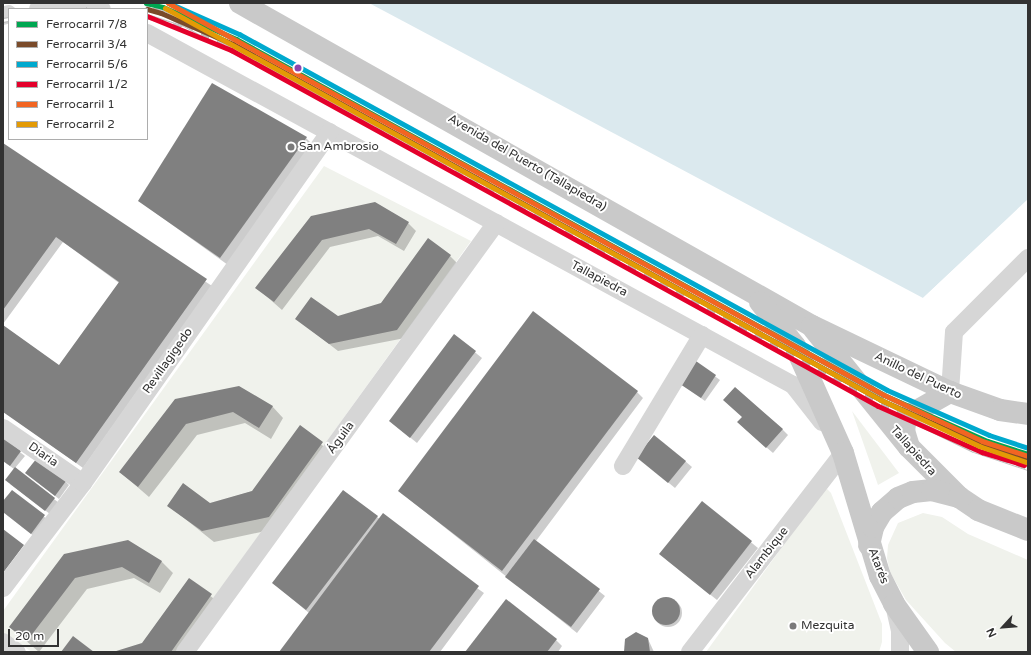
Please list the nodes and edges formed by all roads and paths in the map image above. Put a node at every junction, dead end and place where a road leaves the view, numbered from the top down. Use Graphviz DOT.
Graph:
graph roads {
  1 [pos="240,3"];
  2 [pos="44,8"];
  3 [pos="92,8"];
  4 [pos="148,34"];
  5 [pos="330,132"];
  6 [pos="496,223"];
  7 [pos="1028,258"];
  8 [pos="752,292"];
  9 [pos="812,326"];
  10 [pos="702,335"];
  11 [pos="950,392"];
  12 [pos="1028,414"];
  13 [pos="3,428"];
  14 [pos="909,447"];
  15 [pos="843,453"];
  16 [pos="623,466"];
  17 [pos="83,483"];
  18 [pos="959,497"];
  19 [pos="1028,530"];
  20 [pos="868,545"];
  21 [pos="3,588"];
  22 [pos="894,604"];
  23 [pos="3,642"];
  24 [pos="17,652"];
  25 [pos="186,652"];
  26 [pos="690,652"];
  27 [pos="900,652"];
  28 [pos="928,652"];
  1 -- 8 [label="main road, Avenida del Puerto (Tallapiedra)"];
  2 -- 3 [label="street"];
  4 -- 5 [label="street, Tallapiedra"];
  5 -- 6 [label="street, Tallapiedra"];
  5 -- 17 [label="street, Revillagigedo"];
  6 -- 10 [label="street, Tallapiedra"];
  6 -- 25 [label="street, Águila"];
  7 -- 11 [label="street"];
  8 -- 9 [label="main road, Avenida del Puerto (Tallapiedra)"];
  8 -- 15 [label="main road, Tallapiedra"];
  9 -- 11 [label="main road, Anillo del Puerto"];
  9 -- 14 [label="main road, Tallapiedra"];
  10 -- 15 [label="street, Tallapiedra"];
  10 -- 16 [label="street"];
  11 -- 12 [label="main road, Anillo del Puerto"];
  11 -- 14 [label="main road"];
  13 -- 17 [label="street, Diaria"];
  14 -- 18 [label="main road, Tallapiedra"];
  15 -- 20 [label="main road, Tallapiedra"];
  15 -- 26 [label="street, Alambique"];
  17 -- 21 [label="street, Revillagigedo"];
  18 -- 19 [label="main road, Atarés"];
  18 -- 20 [label="main road, Atarés"];
  20 -- 22 [label="main road, Atarés"];
  22 -- 27 [label="street"];
  22 -- 28 [label="main road, Atarés"];
  23 -- 24 [label="street"];
}
